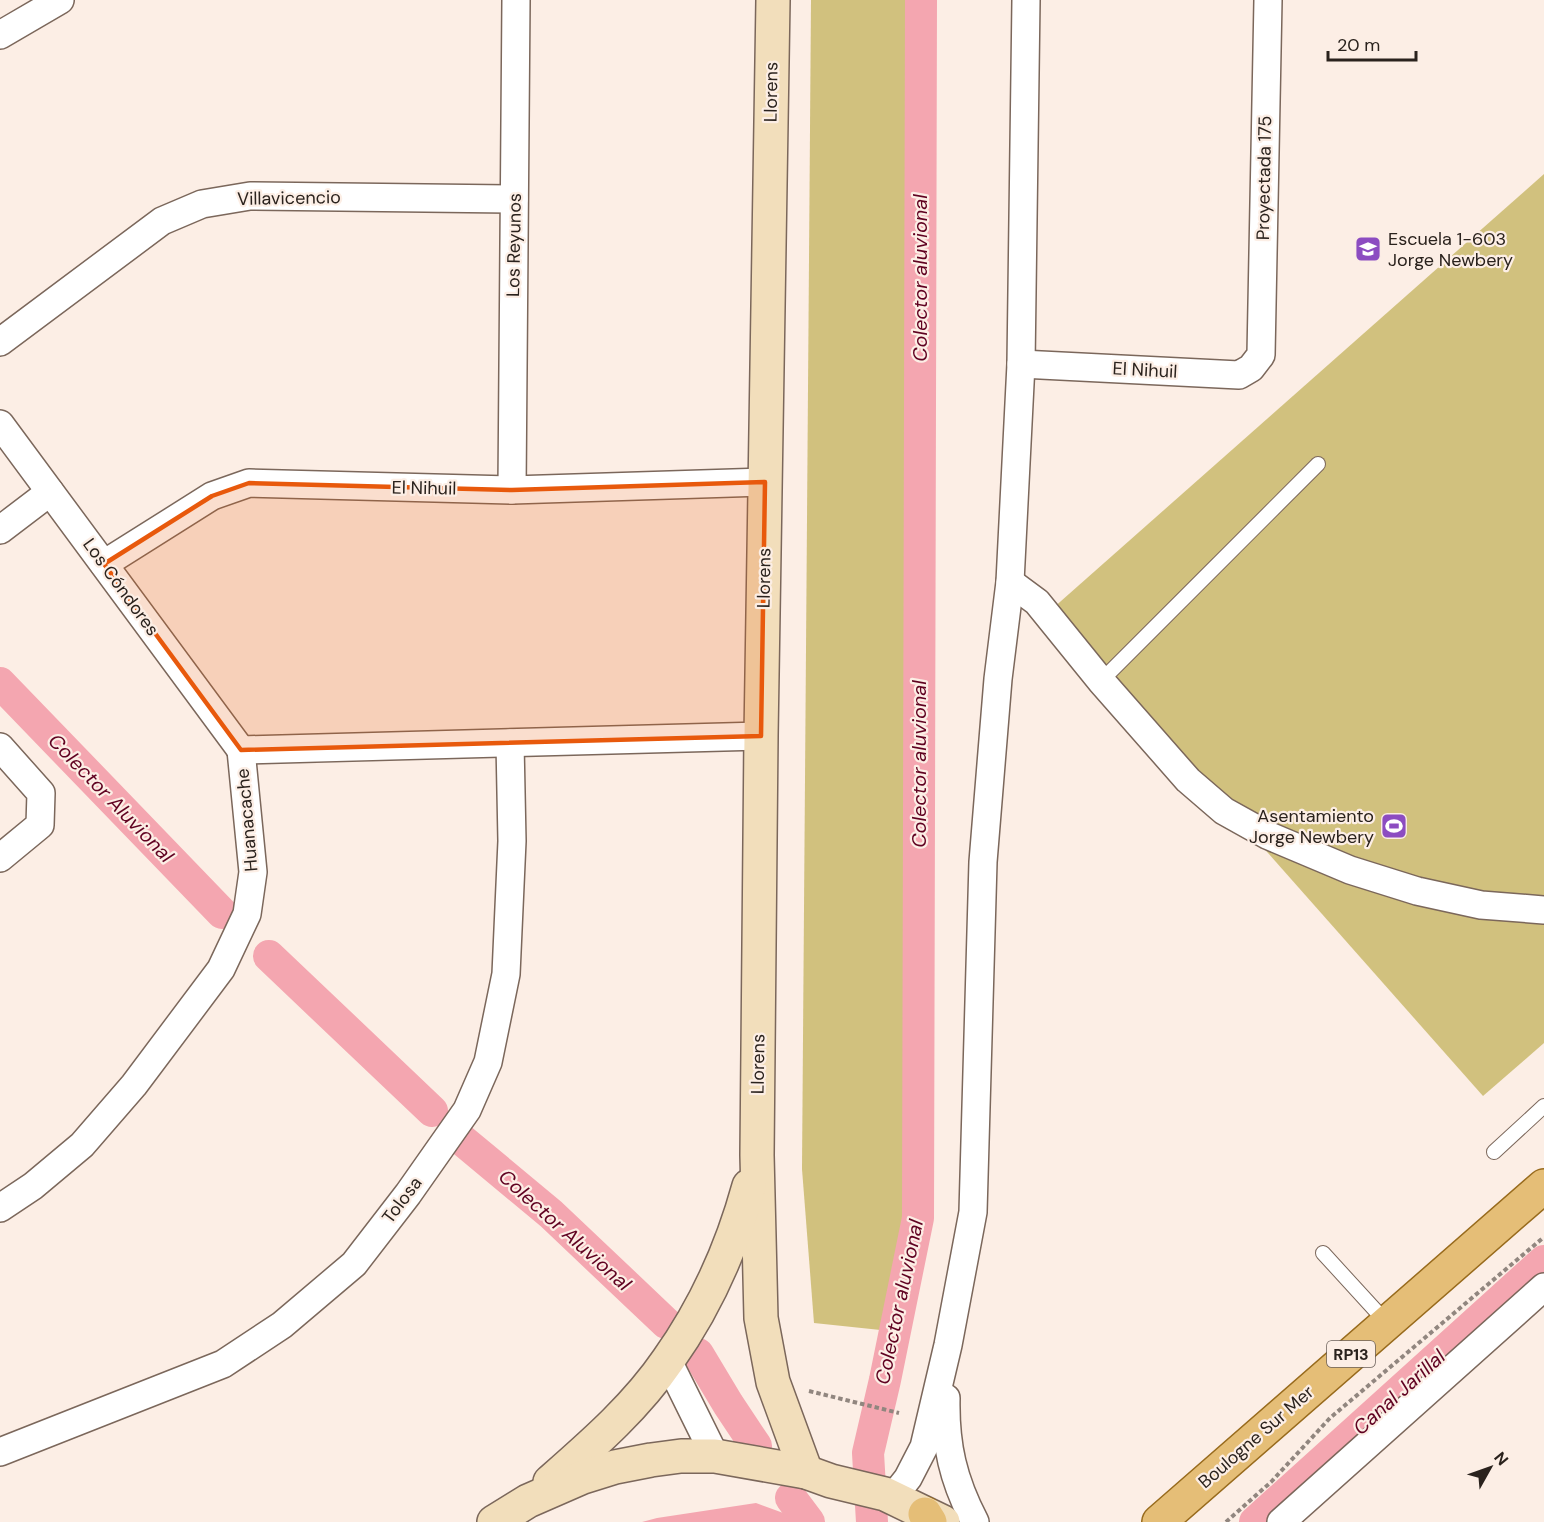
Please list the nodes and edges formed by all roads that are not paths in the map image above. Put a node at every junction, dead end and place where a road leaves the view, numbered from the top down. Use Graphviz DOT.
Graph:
graph roads {
  1 [pos="60,0"];
  2 [pos="516,0"];
  3 [pos="773,0"];
  4 [pos="1026,0"];
  5 [pos="1268,0"];
  6 [pos="0,35"];
  7 [pos="514,199"];
  8 [pos="0,342"];
  9 [pos="1261,355"];
  10 [pos="1021,364"];
  11 [pos="0,424"];
  12 [pos="1318,464"];
  13 [pos="765,482"];
  14 [pos="512,490"];
  15 [pos="50,492"];
  16 [pos="0,530"];
  17 [pos="104,564"];
  18 [pos="1010,582"];
  19 [pos="1101,681"];
  20 [pos="761,736"];
  21 [pos="510,743"];
  22 [pos="0,747"];
  23 [pos="241,750"];
  24 [pos="0,858"];
  25 [pos="1544,910"];
  26 [pos="1544,1106"];
  27 [pos="1494,1152"];
  28 [pos="757,1155"];
  29 [pos="1544,1186"];
  30 [pos="0,1209"];
  31 [pos="1323,1253"];
  32 [pos="1544,1287"];
  33 [pos="1387,1323"];
  34 [pos="948,1345"];
  35 [pos="668,1361"];
  36 [pos="0,1452"];
  37 [pos="715,1456"];
  38 [pos="819,1477"];
  39 [pos="889,1496"];
  40 [pos="528,1501"];
  41 [pos="933,1519"];
  42 [pos="494,1522"];
  43 [pos="975,1522"];
  44 [pos="1159,1522"];
  45 [pos="1281,1522"];
  1 -- 6 [label="street"];
  2 -- 7 [label="street, Los Reyunos"];
  3 -- 13 [label="street, Llorens"];
  4 -- 10 [label="street"];
  5 -- 9 [label="street, Proyectada 175"];
  7 -- 8 [label="street, Villavicencio"];
  7 -- 14 [label="street, Los Reyunos"];
  9 -- 10 [label="street, El Nihuil"];
  10 -- 18 [label="street"];
  11 -- 15 [label="street, Los Cóndores"];
  12 -- 19 [label="lane"];
  13 -- 14 [label="street, El Nihuil"];
  13 -- 20 [label="street, Llorens"];
  14 -- 17 [label="street, El Nihuil"];
  15 -- 16 [label="street"];
  15 -- 17 [label="street, Los Cóndores"];
  17 -- 23 [label="street, Los Cóndores"];
  18 -- 19 [label="street"];
  18 -- 34 [label="street"];
  19 -- 25 [label="street"];
  20 -- 21 [label="street, Huanacache"];
  20 -- 28 [label="street, Llorens"];
  21 -- 23 [label="street, Huanacache"];
  21 -- 36 [label="street, Tolosa"];
  22 -- 24 [label="street"];
  23 -- 30 [label="street, Huanacache"];
  26 -- 27 [label="lane"];
  28 -- 35 [label="street, Llorens"];
  28 -- 38 [label="street, Llorens"];
  29 -- 33 [label="main road, Boulogne Sur Mer / RP13"];
  31 -- 33 [label="lane"];
  32 -- 45 [label="street"];
  33 -- 44 [label="main road, Boulogne Sur Mer / RP13"];
  34 -- 39 [label="street"];
  34 -- 43 [label="street"];
  35 -- 37 [label="street"];
  35 -- 40 [label="street, Llorens"];
  37 -- 38 [label="street"];
  37 -- 40 [label="street"];
  38 -- 39 [label="street"];
  39 -- 41 [label="street"];
  40 -- 42 [label="street"];
}
